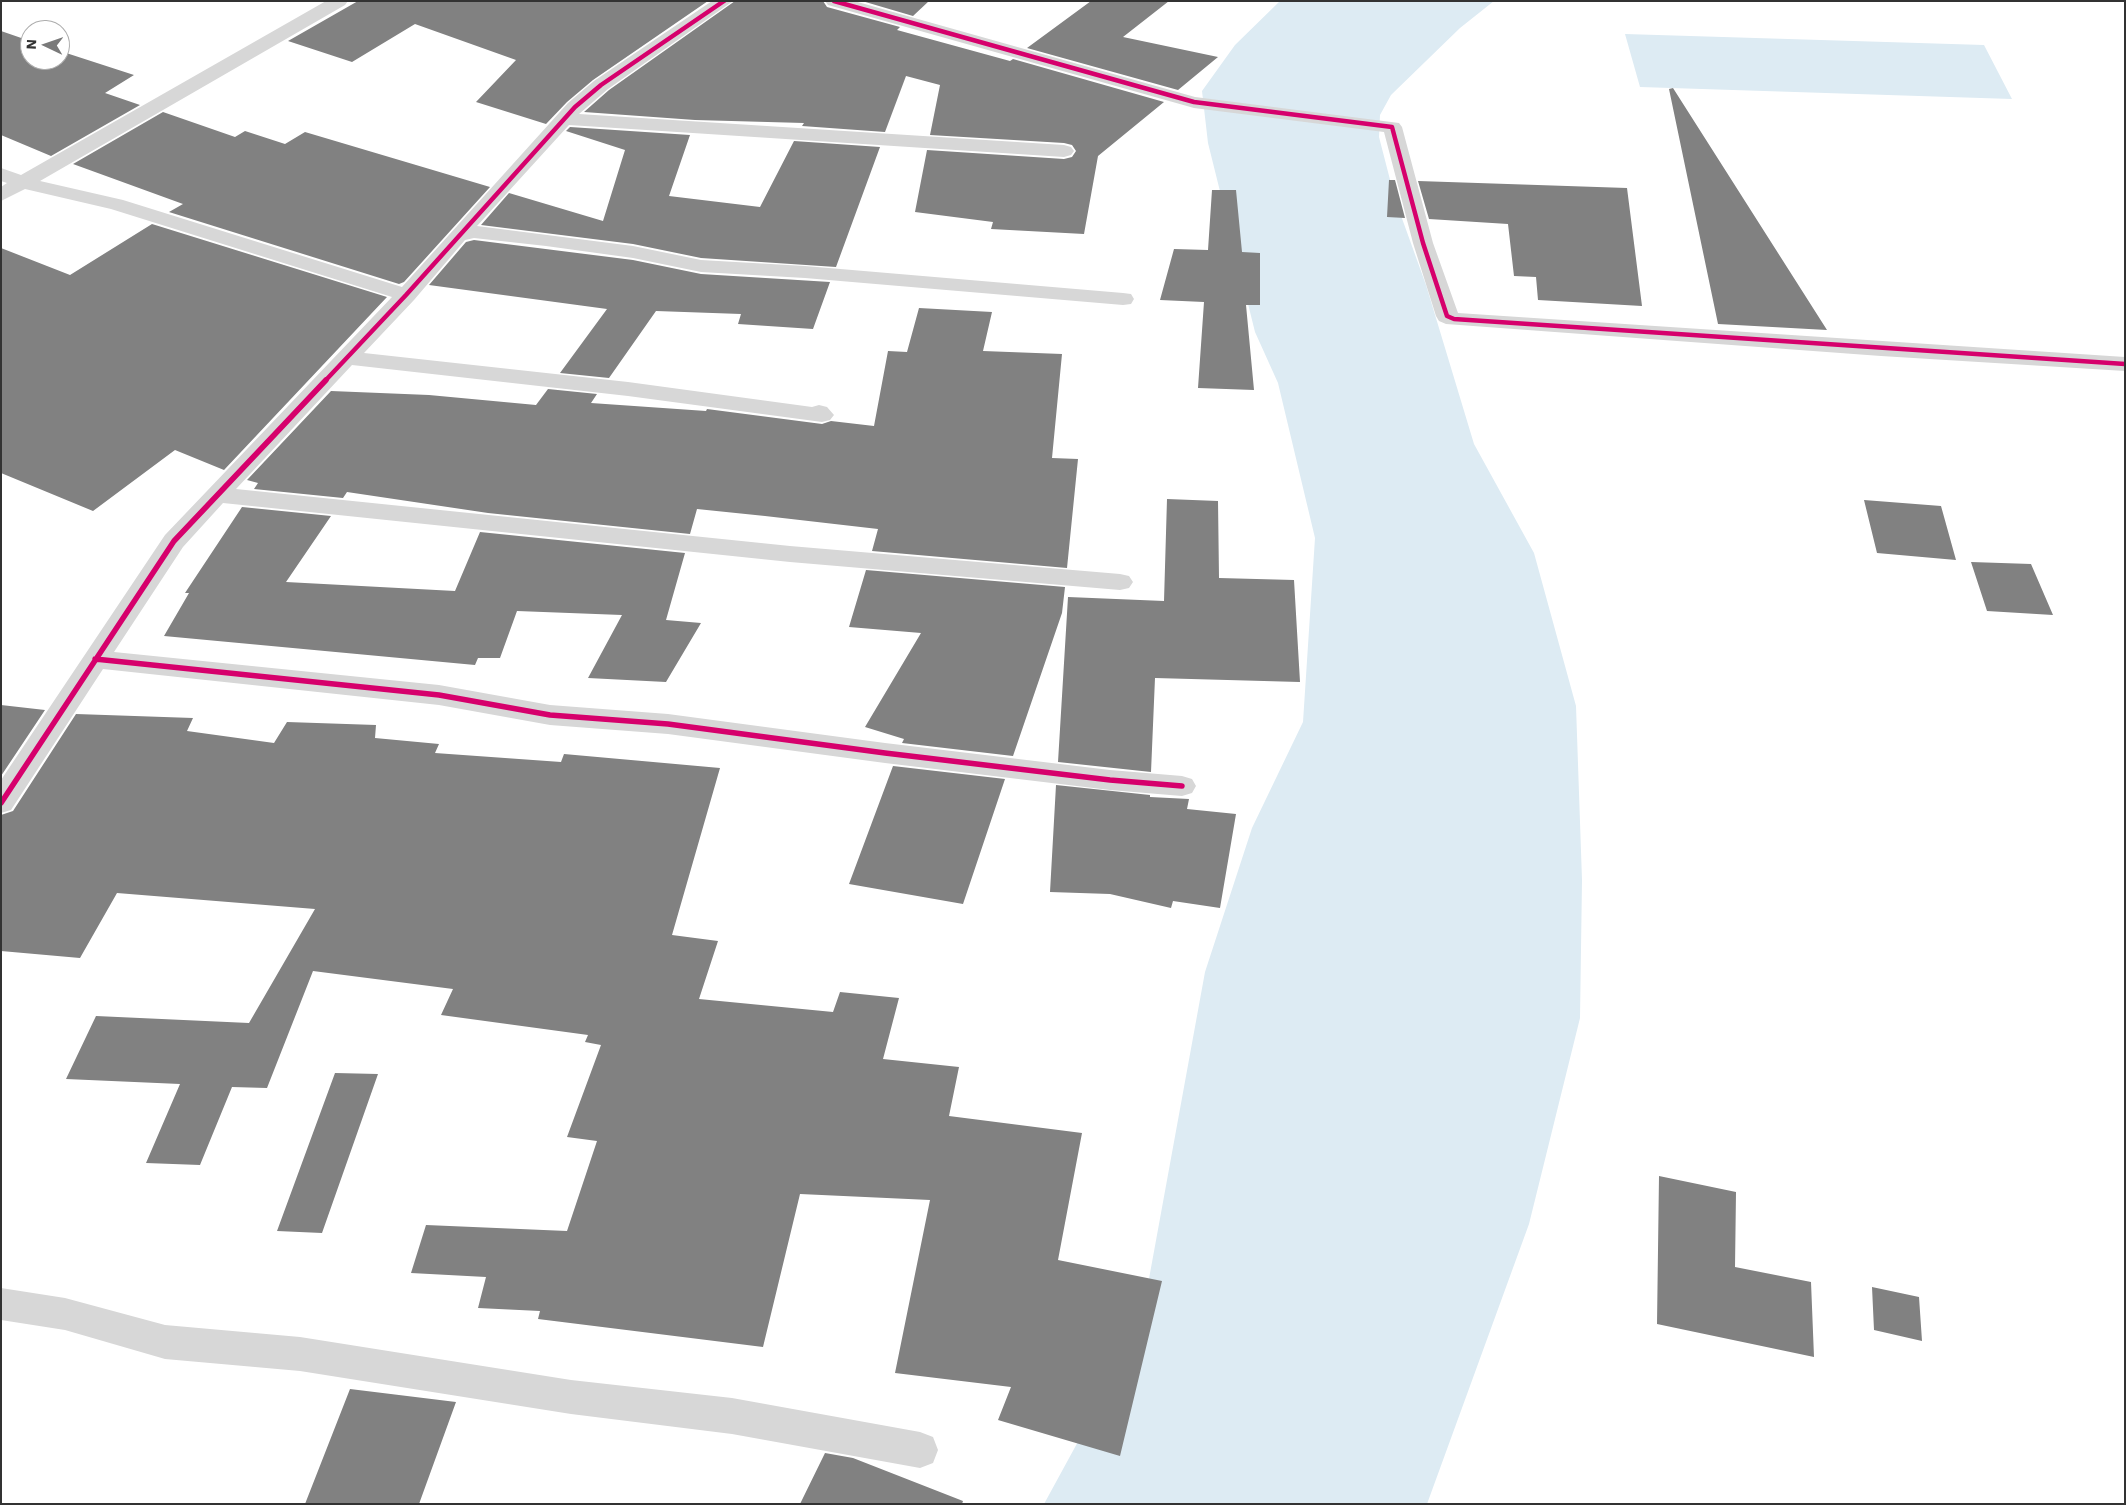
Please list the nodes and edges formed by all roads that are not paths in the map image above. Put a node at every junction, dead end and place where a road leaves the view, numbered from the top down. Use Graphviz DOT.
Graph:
graph roads {
  1 [pos="339,1"];
  2 [pos="724,1"];
  3 [pos="834,1"];
  4 [pos="563,119"];
  5 [pos="1064,151"];
  6 [pos="1,174"];
  7 [pos="23,183"];
  8 [pos="1,195"];
  9 [pos="458,234"];
  10 [pos="406,295"];
  11 [pos="1124,299"];
  12 [pos="348,358"];
  13 [pos="2125,364"];
  14 [pos="819,412"];
  15 [pos="216,495"];
  16 [pos="1120,582"];
  17 [pos="95,660"];
  18 [pos="1182,786"];
  19 [pos="1,803"];
  20 [pos="1,1304"];
  21 [pos="920,1450"];
  1 -- 7 [label="street"];
  2 -- 4 [label="street"];
  3 -- 13 [label="street"];
  4 -- 5 [label="street"];
  4 -- 9 [label="street"];
  6 -- 7 [label="street"];
  7 -- 8 [label="street"];
  7 -- 10 [label="street"];
  9 -- 10 [label="street"];
  9 -- 11 [label="street"];
  10 -- 12 [label="street"];
  12 -- 14 [label="street"];
  12 -- 15 [label="street"];
  15 -- 16 [label="street"];
  15 -- 17 [label="street"];
  17 -- 18 [label="street"];
  17 -- 19 [label="street"];
  20 -- 21 [label="street"];
}
